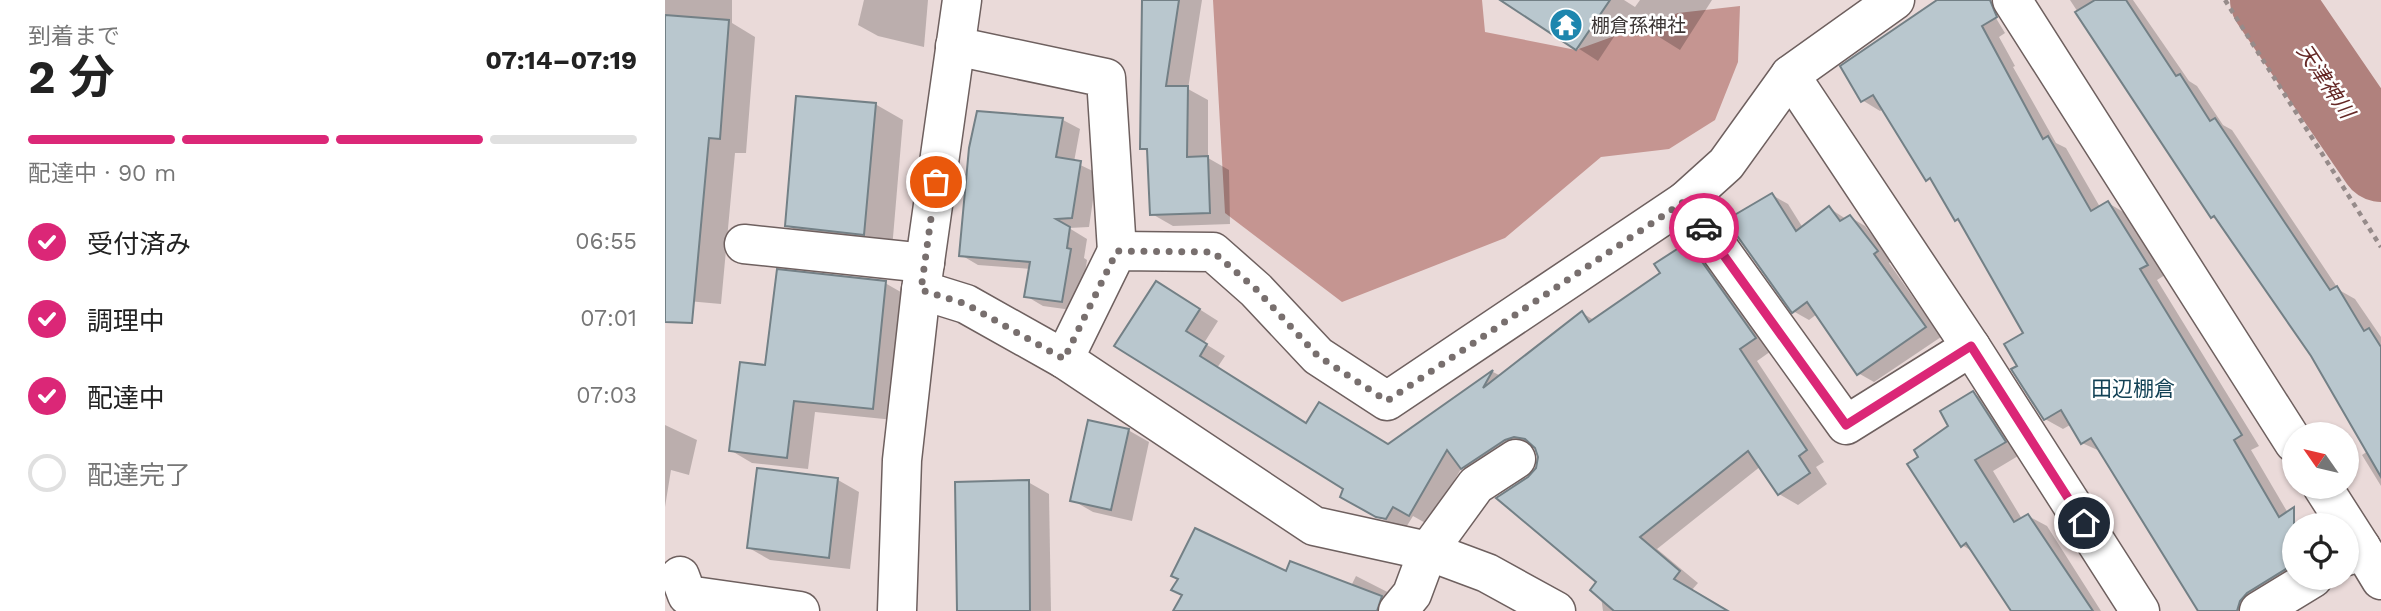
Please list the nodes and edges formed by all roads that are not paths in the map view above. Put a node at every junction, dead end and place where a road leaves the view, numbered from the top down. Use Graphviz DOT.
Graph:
graph roads {
  1 [pos="962,0"];
  2 [pos="1895,0"];
  3 [pos="2012,0"];
  4 [pos="955,46"];
  5 [pos="1790,75"];
  6 [pos="1685,201"];
  7 [pos="744,244"];
  8 [pos="1117,251"];
  9 [pos="923,276"];
  10 [pos="1971,346"];
  11 [pos="1064,359"];
  12 [pos="2282,424"];
  13 [pos="1516,459"];
  14 [pos="1428,551"];
  15 [pos="2359,557"];
  16 [pos="681,576"];
  17 [pos="2381,580"];
  18 [pos="2293,590"];
  19 [pos="800,611"];
  20 [pos="897,611"];
  21 [pos="1398,611"];
  22 [pos="1556,611"];
  23 [pos="2140,611"];
  24 [pos="2259,611"];
  1 -- 4 [label="street"];
  2 -- 5 [label="street"];
  3 -- 12 [label="street"];
  4 -- 8 [label="street"];
  4 -- 9 [label="street"];
  5 -- 6 [label="street"];
  5 -- 10 [label="street"];
  6 -- 8 [label="street"];
  6 -- 10 [label="street"];
  7 -- 9 [label="street"];
  8 -- 11 [label="street"];
  9 -- 11 [label="street"];
  9 -- 20 [label="street"];
  10 -- 23 [label="street"];
  11 -- 14 [label="street"];
  13 -- 14 [label="street"];
  14 -- 21 [label="street"];
  14 -- 22 [label="street"];
  15 -- 17 [label="street"];
  16 -- 19 [label="street"];
  18 -- 24 [label="street"];
}
